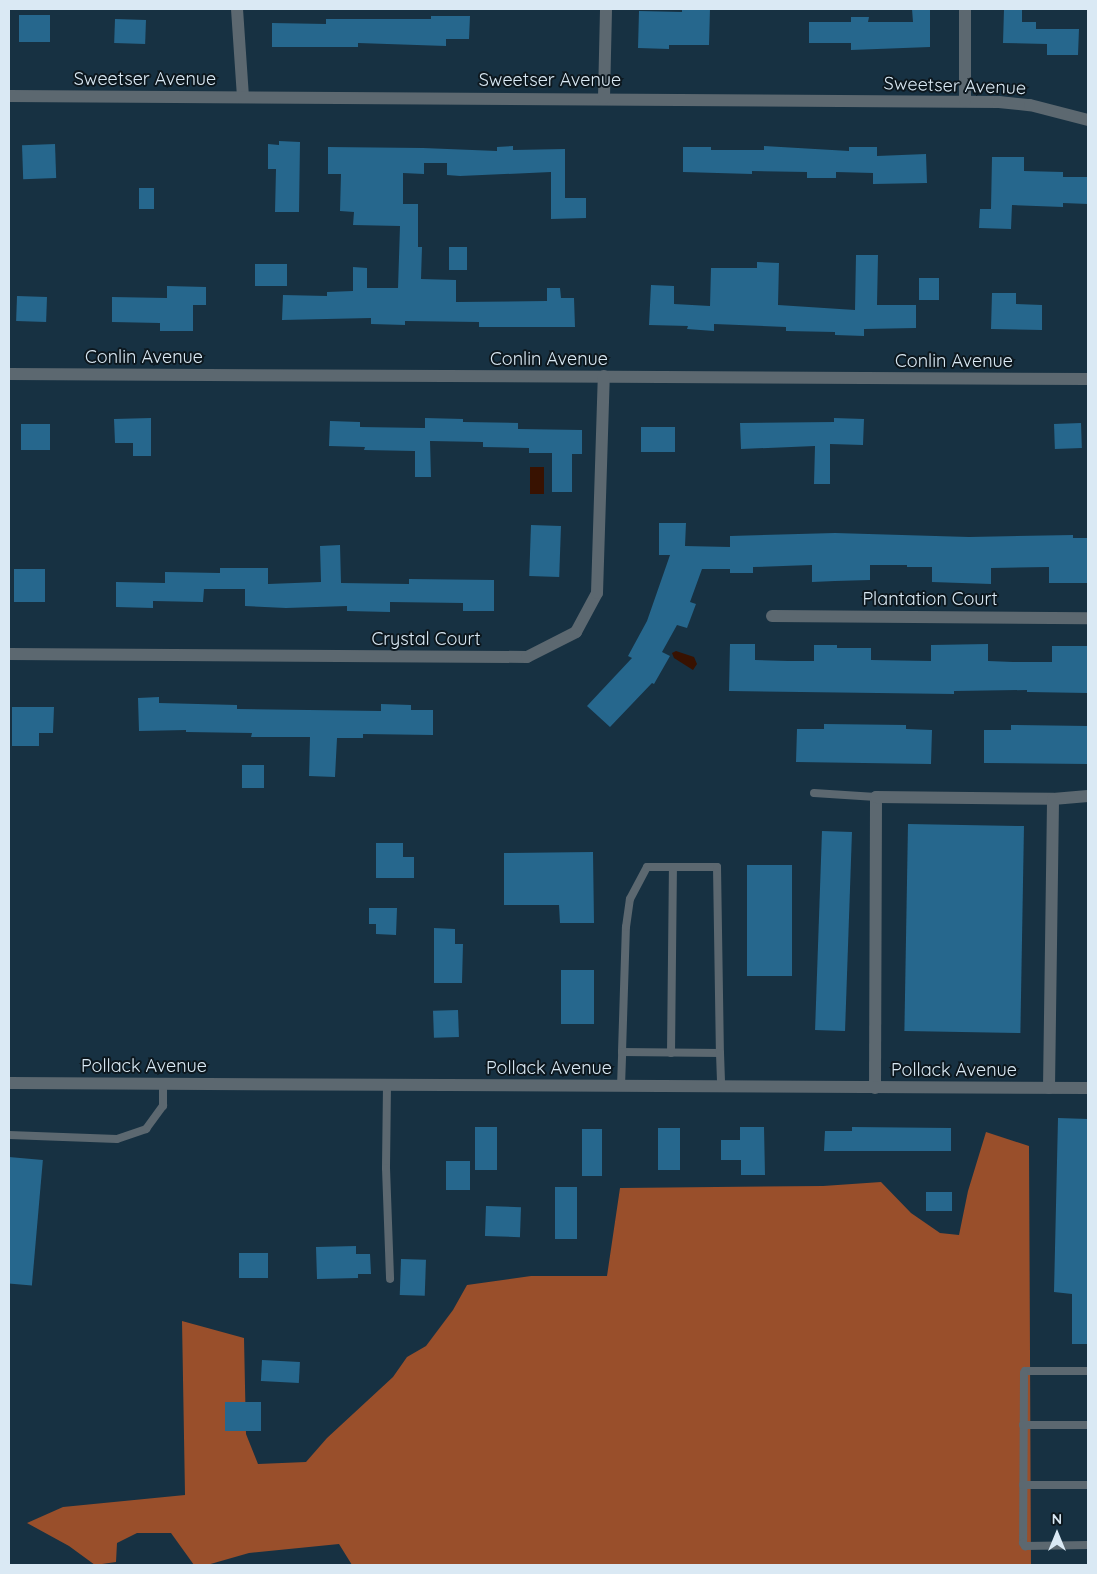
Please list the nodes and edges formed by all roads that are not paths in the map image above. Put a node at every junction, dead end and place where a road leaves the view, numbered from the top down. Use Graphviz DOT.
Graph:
graph roads {
  1 [pos="237,9"];
  2 [pos="606,9"];
  3 [pos="966,9"];
  4 [pos="9,96"];
  5 [pos="243,97"];
  6 [pos="604,98"];
  7 [pos="965,101"];
  8 [pos="1088,120"];
  9 [pos="9,374"];
  10 [pos="604,376"];
  11 [pos="1088,379"];
  12 [pos="772,616"];
  13 [pos="1088,618"];
  14 [pos="9,654"];
  15 [pos="814,793"];
  16 [pos="1088,796"];
  17 [pos="876,797"];
  18 [pos="1053,799"];
  19 [pos="673,867"];
  20 [pos="622,1052"];
  21 [pos="671,1053"];
  22 [pos="720,1053"];
  23 [pos="9,1083"];
  24 [pos="163,1084"];
  25 [pos="386,1085"];
  26 [pos="621,1086"];
  27 [pos="721,1087"];
  28 [pos="875,1088"];
  29 [pos="1049,1088"];
  30 [pos="1088,1088"];
  31 [pos="9,1135"];
  32 [pos="390,1278"];
  33 [pos="1088,1371"];
  34 [pos="1023,1425"];
  35 [pos="1088,1425"];
  36 [pos="1023,1485"];
  37 [pos="1088,1485"];
  38 [pos="1088,1545"];
  1 -- 5 [label="street"];
  2 -- 6 [label="street"];
  3 -- 7 [label="street"];
  4 -- 5 [label="street, Sweetser Avenue"];
  5 -- 6 [label="street, Sweetser Avenue"];
  6 -- 7 [label="street, Sweetser Avenue"];
  7 -- 8 [label="street, Sweetser Avenue"];
  9 -- 10 [label="street, Conlin Avenue"];
  10 -- 11 [label="street, Conlin Avenue"];
  10 -- 14 [label="street, Crystal Court"];
  12 -- 13 [label="street, Plantation Court"];
  15 -- 17 [label="lane"];
  16 -- 18 [label="street"];
  17 -- 18 [label="street"];
  17 -- 28 [label="street"];
  18 -- 29 [label="street"];
  19 -- 20 [label="lane"];
  19 -- 21 [label="lane"];
  19 -- 22 [label="lane"];
  20 -- 21 [label="lane"];
  20 -- 26 [label="lane"];
  21 -- 22 [label="lane"];
  22 -- 27 [label="lane"];
  23 -- 24 [label="street, Pollack Avenue"];
  24 -- 25 [label="street, Pollack Avenue"];
  24 -- 31 [label="lane"];
  25 -- 26 [label="street, Pollack Avenue"];
  25 -- 32 [label="lane"];
  26 -- 27 [label="street, Pollack Avenue"];
  27 -- 28 [label="street, Pollack Avenue"];
  28 -- 29 [label="street, Pollack Avenue"];
  29 -- 30 [label="street, Pollack Avenue"];
  33 -- 34 [label="lane"];
  34 -- 35 [label="lane"];
  34 -- 36 [label="lane"];
  36 -- 37 [label="lane"];
  36 -- 38 [label="lane"];
}
